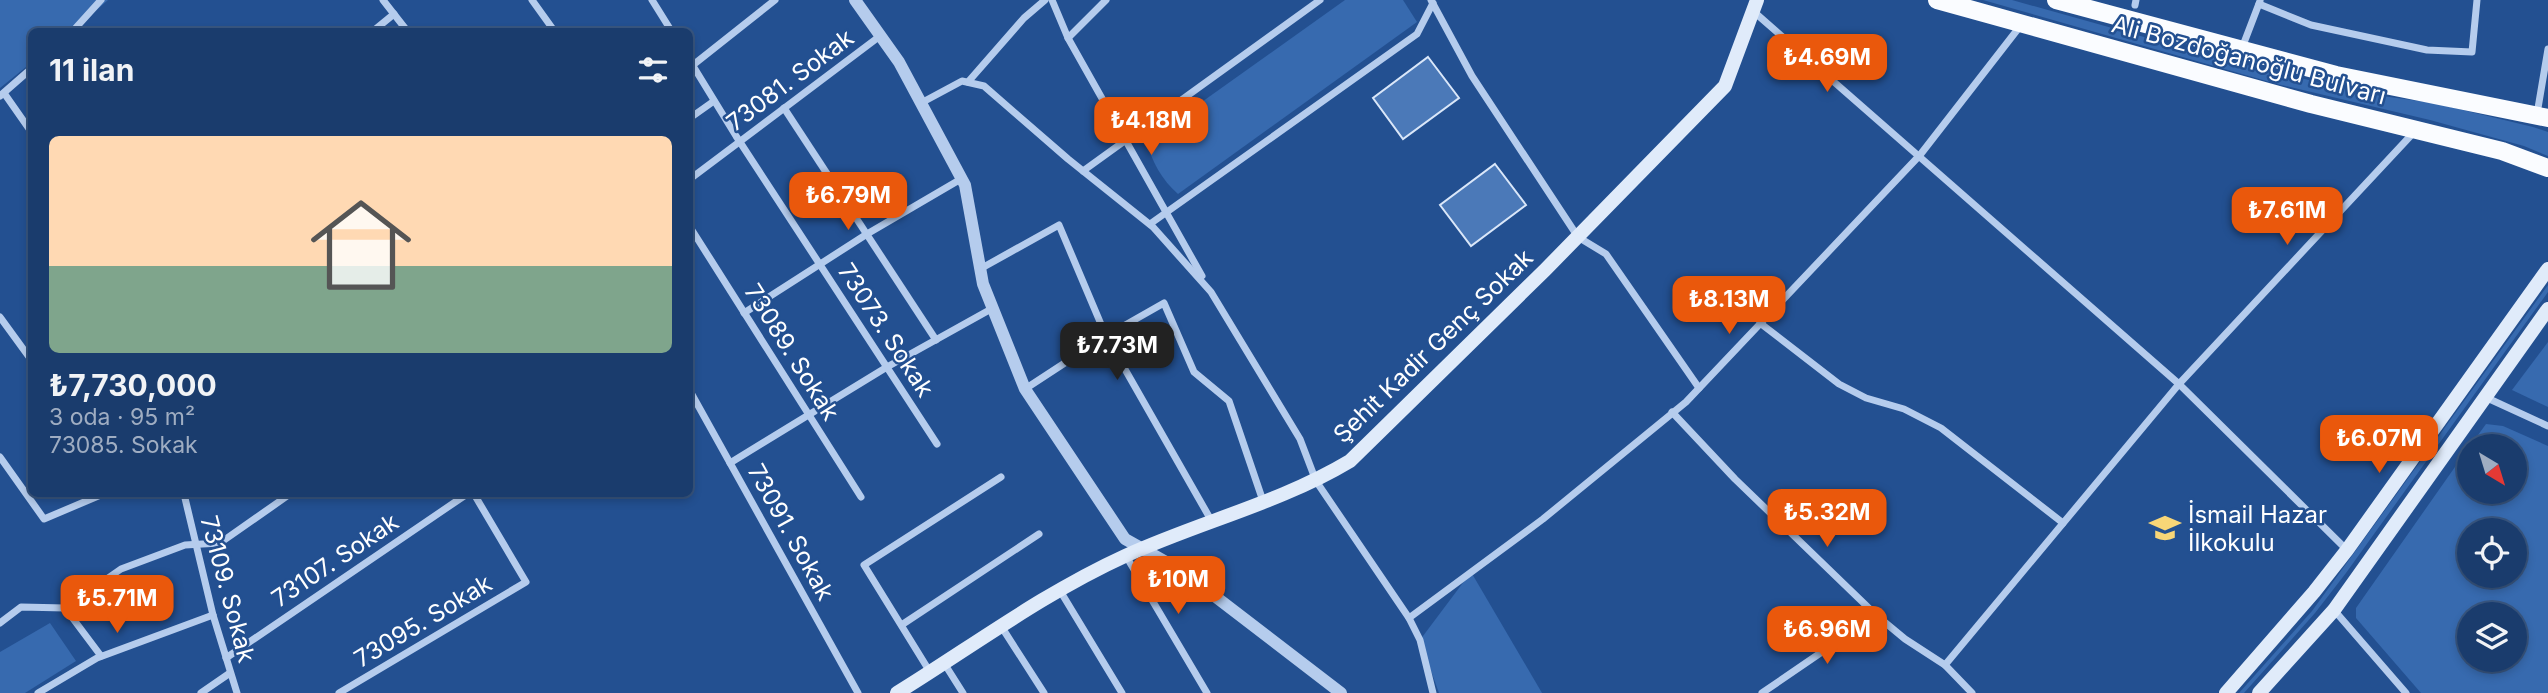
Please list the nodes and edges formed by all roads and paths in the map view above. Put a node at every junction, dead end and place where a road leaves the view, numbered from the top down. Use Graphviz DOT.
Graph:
graph roads {
  1 [pos="101,0"];
  2 [pos="383,0"];
  3 [pos="533,0"];
  4 [pos="652,0"];
  5 [pos="775,0"];
  6 [pos="855,0"];
  7 [pos="1045,0"];
  8 [pos="1052,0"];
  9 [pos="1106,0"];
  10 [pos="1320,0"];
  11 [pos="1937,0"];
  12 [pos="2056,0"];
  13 [pos="2477,0"];
  14 [pos="1434,1"];
  15 [pos="2260,2"];
  16 [pos="1755,5"];
  17 [pos="394,14"];
  18 [pos="2021,24"];
  19 [pos="76,28"];
  20 [pos="377,28"];
  21 [pos="405,28"];
  22 [pos="552,28"];
  23 [pos="669,28"];
  24 [pos="880,36"];
  25 [pos="1068,38"];
  26 [pos="2241,50"];
  27 [pos="2548,54"];
  28 [pos="693,62"];
  29 [pos="693,66"];
  30 [pos="28,71"];
  31 [pos="968,82"];
  32 [pos="2,94"];
  33 [pos="714,101"];
  34 [pos="921,103"];
  35 [pos="784,108"];
  36 [pos="693,116"];
  37 [pos="2543,116"];
  38 [pos="28,128"];
  39 [pos="2416,130"];
  40 [pos="1126,141"];
  41 [pos="740,142"];
  42 [pos="1920,155"];
  43 [pos="2548,168"];
  44 [pos="1083,172"];
  45 [pos="693,177"];
  46 [pos="961,179"];
  47 [pos="1166,213"];
  48 [pos="1150,224"];
  49 [pos="693,232"];
  50 [pos="867,234"];
  51 [pos="1578,237"];
  52 [pos="820,264"];
  53 [pos="980,269"];
  54 [pos="2548,269"];
  55 [pos="1209,289"];
  56 [pos="993,308"];
  57 [pos="2548,309"];
  58 [pos="744,313"];
  59 [pos="0,317"];
  60 [pos="1760,323"];
  61 [pos="1106,336"];
  62 [pos="936,340"];
  63 [pos="28,356"];
  64 [pos="887,367"];
  65 [pos="2179,384"];
  66 [pos="1699,388"];
  67 [pos="1025,389"];
  68 [pos="693,396"];
  69 [pos="2485,397"];
  70 [pos="1672,412"];
  71 [pos="809,415"];
  72 [pos="2548,426"];
  73 [pos="937,444"];
  74 [pos="0,457"];
  75 [pos="730,463"];
  76 [pos="1001,477"];
  77 [pos="1316,481"];
  78 [pos="28,496"];
  79 [pos="28,497"];
  80 [pos="96,497"];
  81 [pos="185,497"];
  82 [pos="286,497"];
  83 [pos="463,497"];
  84 [pos="476,497"];
  85 [pos="861,497"];
  86 [pos="1263,501"];
  87 [pos="1211,520"];
  88 [pos="2063,523"];
  89 [pos="1039,534"];
  90 [pos="196,545"];
  91 [pos="1141,550"];
  92 [pos="2347,550"];
  93 [pos="1125,556"];
  94 [pos="1059,588"];
  95 [pos="65,608"];
  96 [pos="2334,610"];
  97 [pos="213,615"];
  98 [pos="1876,615"];
  99 [pos="1409,618"];
  100 [pos="0,623"];
  101 [pos="903,624"];
  102 [pos="1001,626"];
  103 [pos="101,656"];
  104 [pos="226,658"];
  105 [pos="944,663"];
  106 [pos="1945,665"];
  107 [pos="931,672"];
  108 [pos="230,673"];
  109 [pos="38,693"];
  110 [pos="201,693"];
  111 [pos="237,693"];
  112 [pos="339,693"];
  113 [pos="859,693"];
  114 [pos="897,693"];
  115 [pos="963,693"];
  116 [pos="1044,693"];
  117 [pos="1122,693"];
  118 [pos="1207,693"];
  119 [pos="1341,693"];
  120 [pos="1433,693"];
  121 [pos="1762,693"];
  122 [pos="1972,693"];
  123 [pos="2226,693"];
  124 [pos="2259,693"];
  125 [pos="2406,693"];
  1 -- 19 [label="street"];
  2 -- 17 [label="street"];
  3 -- 22 [label="street"];
  4 -- 23 [label="street"];
  5 -- 28 [label="street"];
  6 -- 24 [label="street"];
  7 -- 31 [label="street"];
  8 -- 25 [label="street"];
  9 -- 25 [label="street"];
  10 -- 40 [label="street"];
  11 -- 18 [label="main road, Ali Bozdoğanoğlu Bulvarı"];
  12 -- 26 [label="main road, Ali Bozdoğanoğlu Bulvarı"];
  13 -- 15 [label="street"];
  14 -- 47 [label="street"];
  14 -- 51 [label="street"];
  15 -- 26 [label="street"];
  16 -- 42 [label="street"];
  16 -- 51 [label="main road, Şehit Kadir Genç Sokak"];
  17 -- 20 [label="street"];
  17 -- 21 [label="street"];
  18 -- 39 [label="main road, Ali Bozdoğanoğlu Bulvarı"];
  18 -- 42 [label="street"];
  24 -- 34 [label="street"];
  24 -- 35 [label="street, 73081. Sokak"];
  25 -- 40 [label="street"];
  26 -- 37 [label="main road, Ali Bozdoğanoğlu Bulvarı"];
  27 -- 37 [label="street"];
  29 -- 33 [label="street, 73073. Sokak"];
  30 -- 32 [label="street"];
  31 -- 34 [label="street"];
  31 -- 44 [label="street"];
  32 -- 38 [label="street"];
  33 -- 36 [label="street"];
  33 -- 41 [label="street, 73073. Sokak"];
  34 -- 46 [label="street"];
  35 -- 41 [label="street, 73081. Sokak"];
  35 -- 50 [label="street"];
  39 -- 43 [label="main road, Ali Bozdoğanoğlu Bulvarı"];
  39 -- 65 [label="street"];
  40 -- 44 [label="street"];
  40 -- 47 [label="street"];
  41 -- 45 [label="street, 73081. Sokak"];
  41 -- 52 [label="street, 73073. Sokak"];
  42 -- 60 [label="street"];
  42 -- 65 [label="street"];
  44 -- 48 [label="street"];
  46 -- 50 [label="street"];
  46 -- 53 [label="street"];
  47 -- 48 [label="street"];
  47 -- 55 [label="street"];
  48 -- 55 [label="street"];
  49 -- 58 [label="street, 73089. Sokak"];
  50 -- 52 [label="street"];
  50 -- 62 [label="street"];
  51 -- 66 [label="street"];
  51 -- 77 [label="main road, Şehit Kadir Genç Sokak"];
  52 -- 58 [label="street"];
  52 -- 64 [label="street, 73073. Sokak"];
  53 -- 56 [label="street"];
  53 -- 61 [label="street"];
  54 -- 92 [label="main road"];
  55 -- 77 [label="street"];
  56 -- 62 [label="street"];
  56 -- 67 [label="street"];
  57 -- 69 [label="main road"];
  58 -- 71 [label="street, 73089. Sokak"];
  59 -- 63 [label="street"];
  60 -- 66 [label="street"];
  60 -- 88 [label="street"];
  61 -- 67 [label="street"];
  61 -- 86 [label="street"];
  61 -- 87 [label="street"];
  62 -- 64 [label="street"];
  64 -- 71 [label="street"];
  64 -- 73 [label="street, 73073. Sokak"];
  65 -- 88 [label="street"];
  65 -- 92 [label="street"];
  66 -- 70 [label="street"];
  67 -- 91 [label="street"];
  68 -- 75 [label="street, 73091. Sokak"];
  69 -- 72 [label="street"];
  69 -- 96 [label="main road"];
  70 -- 98 [label="street"];
  70 -- 99 [label="street"];
  71 -- 75 [label="street"];
  71 -- 85 [label="street, 73089. Sokak"];
  74 -- 78 [label="street"];
  75 -- 113 [label="street, 73091. Sokak"];
  76 -- 101 [label="street"];
  77 -- 86 [label="main road, Şehit Kadir Genç Sokak"];
  77 -- 99 [label="street"];
  79 -- 80 [label="street"];
  81 -- 90 [label="street, 73109. Sokak"];
  82 -- 90 [label="street"];
  83 -- 104 [label="street, 73107. Sokak"];
  84 -- 112 [label="street, 73095. Sokak"];
  86 -- 87 [label="main road, Şehit Kadir Genç Sokak"];
  87 -- 91 [label="main road, Şehit Kadir Genç Sokak"];
  88 -- 106 [label="street"];
  89 -- 101 [label="street"];
  90 -- 95 [label="street"];
  90 -- 97 [label="street, 73109. Sokak"];
  91 -- 93 [label="main road, Şehit Kadir Genç Sokak"];
  91 -- 119 [label="street"];
  92 -- 123 [label="main road"];
  93 -- 94 [label="main road, Şehit Kadir Genç Sokak"];
  93 -- 118 [label="street"];
  94 -- 102 [label="main road, Şehit Kadir Genç Sokak"];
  94 -- 117 [label="street"];
  95 -- 100 [label="street"];
  95 -- 103 [label="street"];
  96 -- 124 [label="main road"];
  96 -- 125 [label="street"];
  97 -- 103 [label="street"];
  97 -- 104 [label="street, 73109. Sokak"];
  98 -- 106 [label="street"];
  98 -- 121 [label="street"];
  99 -- 120 [label="street"];
  101 -- 107 [label="street"];
  102 -- 105 [label="main road, Şehit Kadir Genç Sokak"];
  102 -- 116 [label="street"];
  103 -- 109 [label="street"];
  104 -- 108 [label="street, 73109. Sokak"];
  105 -- 107 [label="main road, Şehit Kadir Genç Sokak"];
  105 -- 115 [label="street"];
  106 -- 122 [label="street"];
  107 -- 114 [label="main road, Şehit Kadir Genç Sokak"];
  108 -- 110 [label="street"];
  108 -- 111 [label="street, 73109. Sokak"];
}
